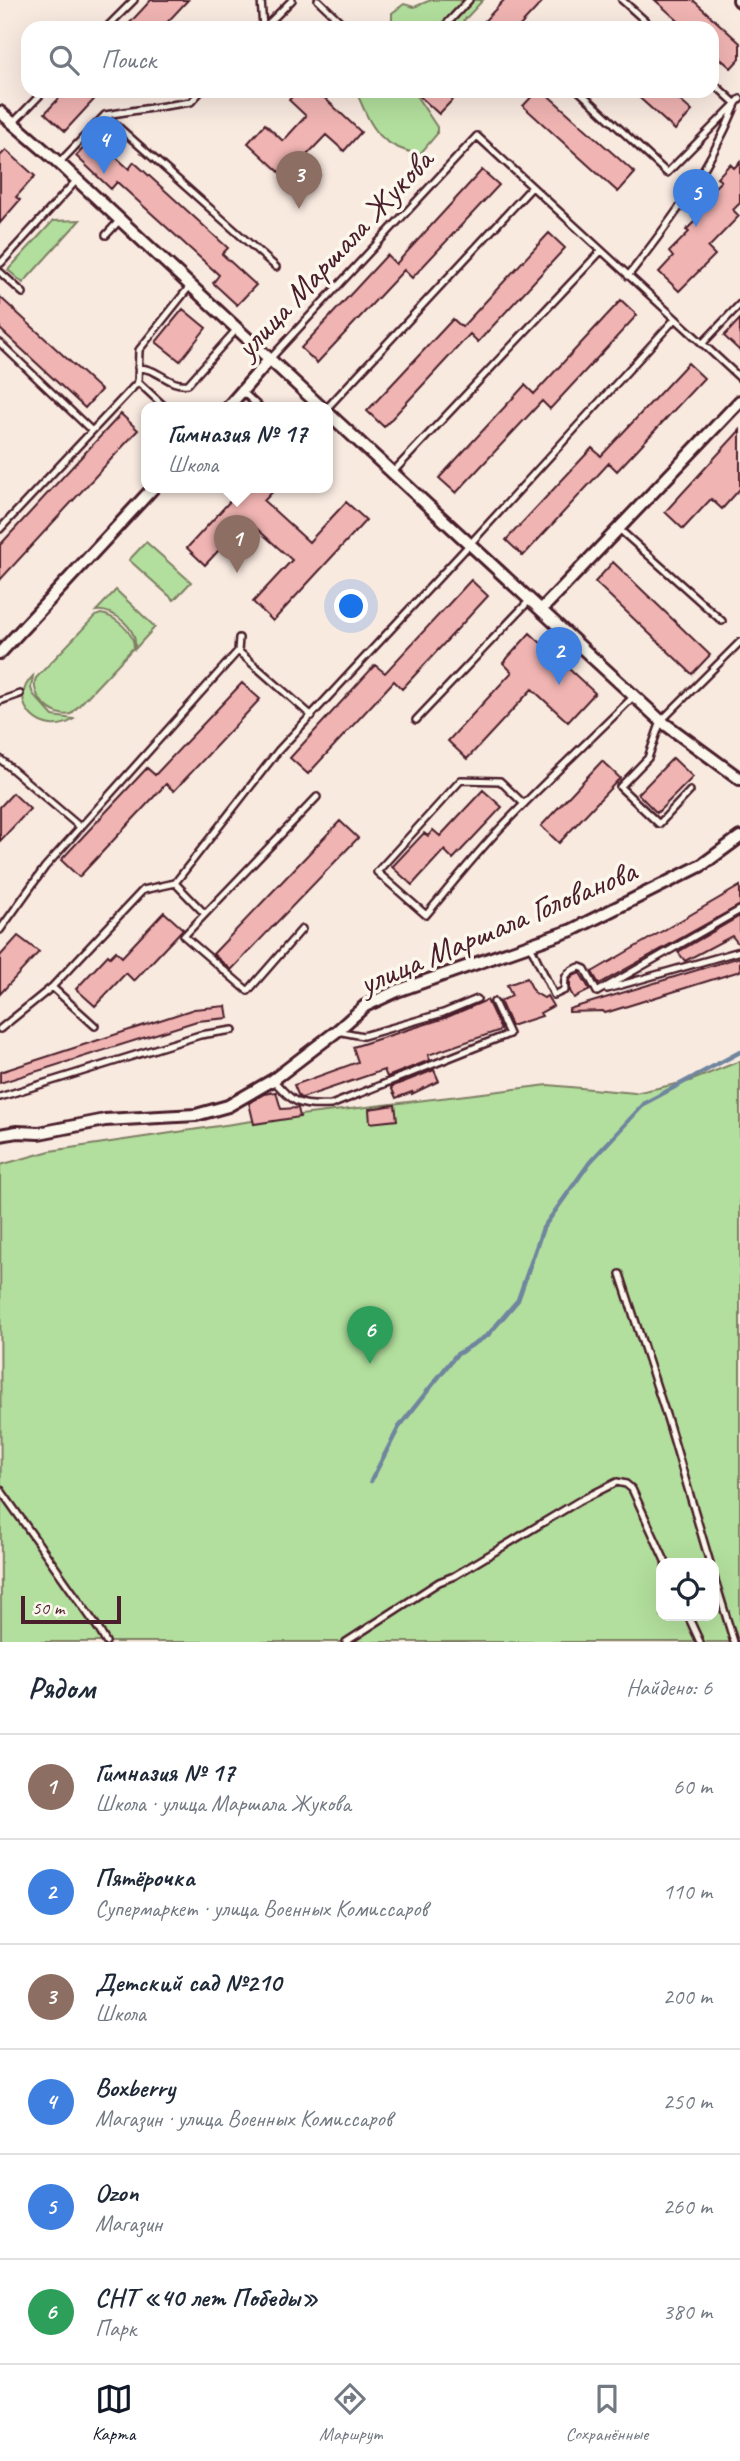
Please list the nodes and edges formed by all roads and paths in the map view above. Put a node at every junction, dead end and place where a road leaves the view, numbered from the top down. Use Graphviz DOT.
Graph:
graph roads {
  1 [pos="134,0"];
  2 [pos="261,0"];
  3 [pos="292,0"];
  4 [pos="318,0"];
  5 [pos="455,0"];
  6 [pos="469,0"];
  7 [pos="622,0"];
  8 [pos="462,7"];
  9 [pos="113,21"];
  10 [pos="262,21"];
  11 [pos="270,21"];
  12 [pos="340,21"];
  13 [pos="449,21"];
  14 [pos="645,21"];
  15 [pos="719,87"];
  16 [pos="34,98"];
  17 [pos="195,98"];
  18 [pos="587,98"];
  19 [pos="738,101"];
  20 [pos="105,115"];
  21 [pos="5,119"];
  22 [pos="59,163"];
  23 [pos="77,180"];
  24 [pos="532,187"];
  25 [pos="120,220"];
  26 [pos="106,235"];
  27 [pos="601,251"];
  28 [pos="1,263"];
  29 [pos="276,267"];
  30 [pos="0,272"];
  31 [pos="628,275"];
  32 [pos="190,286"];
  33 [pos="23,293"];
  34 [pos="740,304"];
  35 [pos="675,319"];
  36 [pos="236,330"];
  37 [pos="0,344"];
  38 [pos="702,344"];
  39 [pos="269,360"];
  40 [pos="138,368"];
  41 [pos="740,379"];
  42 [pos="138,382"];
  43 [pos="242,391"];
  44 [pos="160,402"];
  45 [pos="232,402"];
  46 [pos="254,402"];
  47 [pos="315,402"];
  48 [pos="333,402"];
  49 [pos="738,410"];
  50 [pos="333,418"];
  51 [pos="92,431"];
  52 [pos="393,472"];
  53 [pos="148,493"];
  54 [pos="1,526"];
  55 [pos="618,528"];
  56 [pos="470,544"];
  57 [pos="530,600"];
  58 [pos="541,610"];
  59 [pos="722,621"];
  60 [pos="239,638"];
  61 [pos="740,642"];
  62 [pos="238,651"];
  63 [pos="0,653"];
  64 [pos="20,694"];
  65 [pos="634,696"];
  66 [pos="0,701"];
  67 [pos="312,716"];
  68 [pos="415,720"];
  69 [pos="661,720"];
  70 [pos="0,759"];
  71 [pos="740,779"];
  72 [pos="690,791"];
  73 [pos="317,797"];
  74 [pos="524,804"];
  75 [pos="80,827"];
  76 [pos="740,837"];
  77 [pos="175,883"];
  78 [pos="740,910"];
  79 [pos="204,913"];
  80 [pos="302,929"];
  81 [pos="0,930"];
  82 [pos="530,945"];
  83 [pos="740,951"];
  84 [pos="52,987"];
  85 [pos="597,992"];
  86 [pos="477,999"];
  87 [pos="494,1002"];
  88 [pos="95,1026"];
  89 [pos="0,1028"];
  90 [pos="233,1030"];
  91 [pos="337,1031"];
  92 [pos="273,1080"];
  93 [pos="0,1097"];
  94 [pos="0,1135"];
  95 [pos="620,1274"];
  96 [pos="0,1489"];
  97 [pos="664,1558"];
  98 [pos="708,1558"];
  99 [pos="719,1593"];
  100 [pos="690,1621"];
  101 [pos="106,1642"];
  102 [pos="346,1642"];
  103 [pos="700,1642"];
  104 [pos="734,1642"];
  1 -- 9 [label="lane"];
  2 -- 10 [label="lane"];
  3 -- 11 [label="lane"];
  4 -- 12 [label="lane"];
  5 -- 8 [label="lane"];
  6 -- 8 [label="lane"];
  7 -- 14 [label="lane"];
  8 -- 13 [label="lane"];
  15 -- 19 [label="lane"];
  16 -- 21 [label="lane"];
  17 -- 20 [label="lane"];
  18 -- 19 [label="lane"];
  19 -- 31 [label="lane"];
  20 -- 22 [label="lane"];
  20 -- 29 [label="lane"];
  21 -- 22 [label="street"];
  22 -- 23 [label="street"];
  23 -- 25 [label="street"];
  23 -- 28 [label="lane"];
  24 -- 27 [label="lane"];
  24 -- 39 [label="lane, улица Маршала Жукова"];
  24 -- 48 [label="lane"];
  25 -- 26 [label="lane"];
  25 -- 32 [label="street"];
  27 -- 31 [label="lane"];
  27 -- 52 [label="lane"];
  30 -- 33 [label="lane"];
  31 -- 35 [label="lane"];
  32 -- 36 [label="street"];
  32 -- 40 [label="lane"];
  34 -- 38 [label="lane"];
  35 -- 38 [label="lane"];
  35 -- 56 [label="lane"];
  36 -- 39 [label="street"];
  36 -- 40 [label="lane"];
  37 -- 51 [label="lane"];
  38 -- 41 [label="lane"];
  39 -- 43 [label="street, улица Маршала Жукова"];
  39 -- 47 [label="street"];
  40 -- 42 [label="lane"];
  42 -- 44 [label="lane"];
  42 -- 51 [label="lane"];
  43 -- 45 [label="street, улица Маршала Жукова"];
  43 -- 46 [label="lane"];
  49 -- 55 [label="street"];
  50 -- 52 [label="street"];
  51 -- 54 [label="lane"];
  52 -- 56 [label="street"];
  53 -- 63 [label="street"];
  55 -- 58 [label="street"];
  55 -- 59 [label="lane"];
  56 -- 57 [label="street"];
  56 -- 67 [label="lane"];
  57 -- 58 [label="street"];
  57 -- 68 [label="lane"];
  58 -- 65 [label="street"];
  60 -- 62 [label="lane"];
  61 -- 69 [label="lane"];
  62 -- 67 [label="lane"];
  62 -- 75 [label="lane"];
  64 -- 66 [label="lane"];
  65 -- 69 [label="street"];
  65 -- 74 [label="lane"];
  67 -- 77 [label="lane"];
  69 -- 71 [label="street"];
  69 -- 72 [label="lane"];
  70 -- 75 [label="lane"];
  73 -- 79 [label="lane"];
  74 -- 74 [label="lane"];
  75 -- 81 [label="lane"];
  76 -- 82 [label="street, улица Маршала Голованова"];
  77 -- 79 [label="lane"];
  77 -- 84 [label="lane"];
  78 -- 85 [label="lane"];
  79 -- 80 [label="lane"];
  82 -- 85 [label="lane"];
  82 -- 91 [label="street, улица Маршала Голованова"];
  83 -- 85 [label="lane"];
  84 -- 88 [label="lane"];
  84 -- 89 [label="lane"];
  86 -- 91 [label="lane"];
  87 -- 92 [label="lane"];
  90 -- 93 [label="lane"];
  91 -- 92 [label="street, улица Маршала Голованова"];
  92 -- 94 [label="street, улица Маршала Голованова"];
  95 -- 98 [label="lane"];
  96 -- 101 [label="lane"];
  97 -- 102 [label="lane"];
  99 -- 104 [label="lane"];
  100 -- 103 [label="lane"];
}
